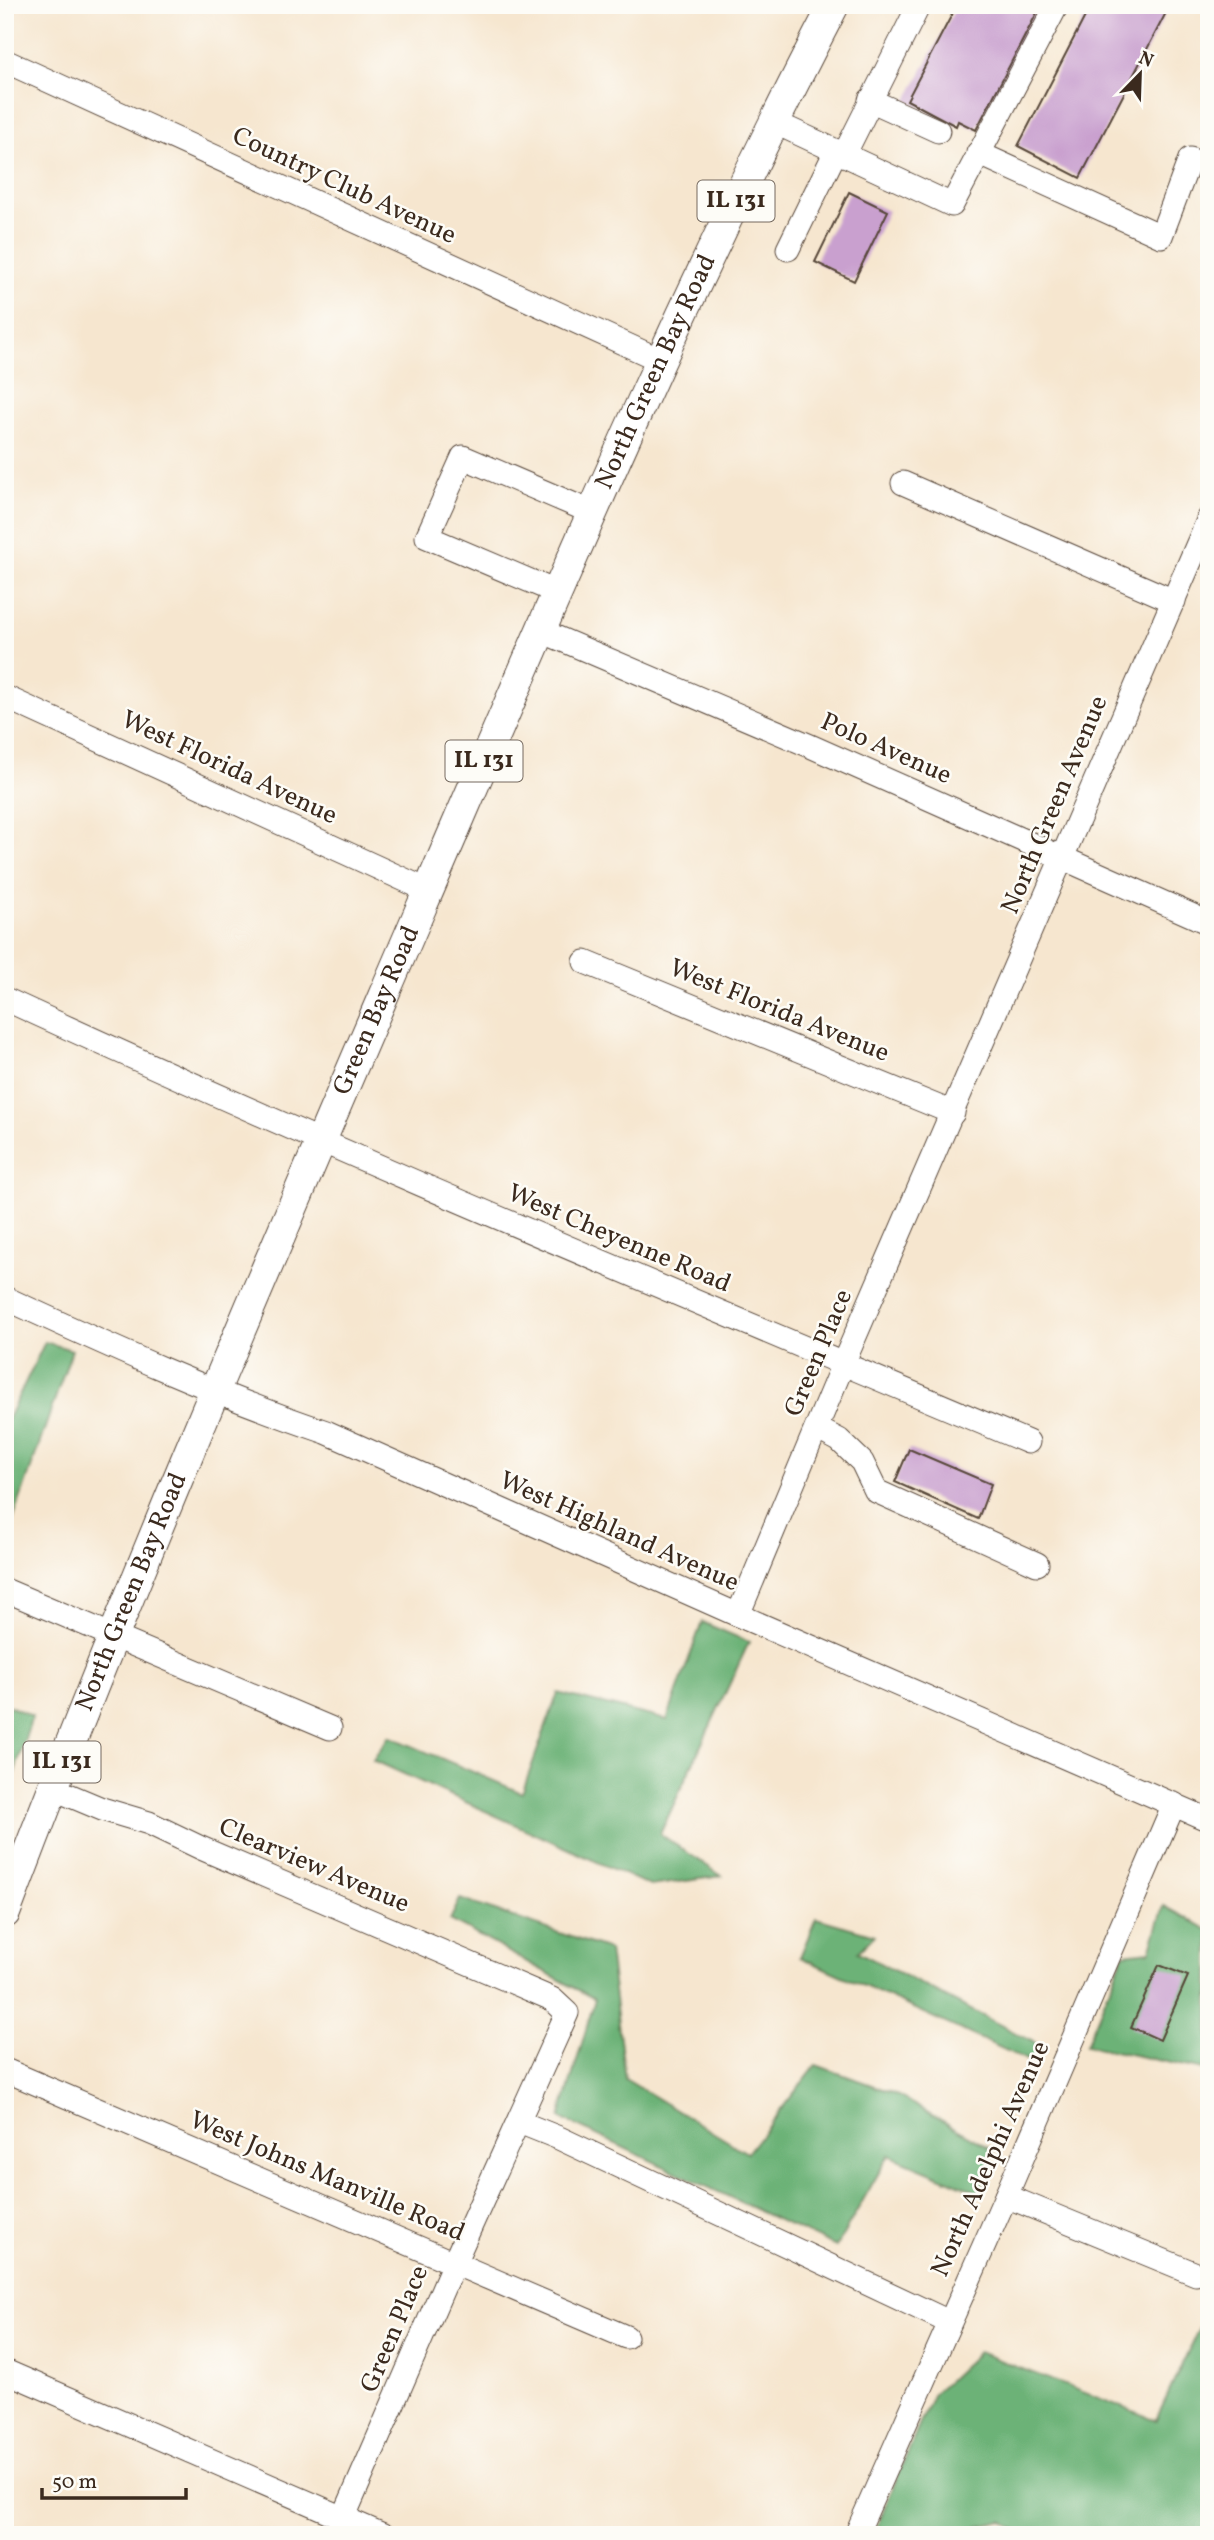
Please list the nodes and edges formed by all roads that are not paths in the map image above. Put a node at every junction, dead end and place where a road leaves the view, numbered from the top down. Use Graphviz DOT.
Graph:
graph roads {
  1 [pos="834,5"];
  2 [pos="919,5"];
  3 [pos="1057,5"];
  4 [pos="5,61"];
  5 [pos="870,100"];
  6 [pos="774,122"];
  7 [pos="938,131"];
  8 [pos="840,153"];
  9 [pos="978,153"];
  10 [pos="1190,159"];
  11 [pos="788,249"];
  12 [pos="660,360"];
  13 [pos="903,483"];
  14 [pos="591,512"];
  15 [pos="1209,518"];
  16 [pos="556,592"];
  17 [pos="1174,601"];
  18 [pos="539,630"];
  19 [pos="5,696"];
  20 [pos="1062,859"];
  21 [pos="429,891"];
  22 [pos="1209,923"];
  23 [pos="585,962"];
  24 [pos="5,999"];
  25 [pos="953,1113"];
  26 [pos="321,1142"];
  27 [pos="5,1298"];
  28 [pos="843,1364"];
  29 [pos="215,1391"];
  30 [pos="818,1429"];
  31 [pos="1028,1442"];
  32 [pos="1037,1564"];
  33 [pos="5,1590"];
  34 [pos="738,1615"];
  35 [pos="112,1637"];
  36 [pos="330,1728"];
  37 [pos="52,1788"];
  38 [pos="1174,1804"];
  39 [pos="1209,1820"];
  40 [pos="5,1913"];
  41 [pos="552,1999"];
  42 [pos="5,2070"];
  43 [pos="519,2122"];
  44 [pos="1006,2196"];
  45 [pos="454,2263"];
  46 [pos="1196,2274"];
  47 [pos="949,2322"];
  48 [pos="626,2337"];
  49 [pos="5,2371"];
  50 [pos="340,2526"];
  51 [pos="383,2535"];
  52 [pos="856,2535"];
  1 -- 6 [label="main road, North Green Bay Road / IL 131"];
  2 -- 5 [label="street"];
  3 -- 9 [label="street"];
  4 -- 12 [label="street, Country Club Avenue"];
  5 -- 7 [label="street"];
  5 -- 8 [label="street"];
  6 -- 8 [label="street"];
  6 -- 12 [label="main road, North Green Bay Road / IL 131"];
  8 -- 9 [label="street"];
  8 -- 11 [label="street"];
  9 -- 10 [label="street"];
  12 -- 14 [label="main road, North Green Bay Road / IL 131"];
  13 -- 17 [label="street"];
  14 -- 16 [label="main road, North Green Bay Road / IL 131"];
  14 -- 16 [label="street"];
  15 -- 17 [label="street, North Green Avenue"];
  16 -- 18 [label="main road, North Green Bay Road / IL 131"];
  17 -- 20 [label="street, North Green Avenue"];
  18 -- 20 [label="street, Polo Avenue"];
  18 -- 21 [label="main road, Green Bay Road / IL 131"];
  19 -- 21 [label="street, West Florida Avenue"];
  20 -- 22 [label="street, Polo Avenue"];
  20 -- 25 [label="street, North Green Avenue"];
  21 -- 26 [label="main road, Green Bay Road / IL 131"];
  23 -- 25 [label="street, West Florida Avenue"];
  24 -- 26 [label="street, West Cheyenne Road"];
  25 -- 28 [label="street, Green Place"];
  26 -- 28 [label="street, West Cheyenne Road"];
  26 -- 29 [label="main road, Green Bay Road / IL 131"];
  27 -- 29 [label="street, West Highland Avenue"];
  28 -- 30 [label="street, Green Place"];
  28 -- 31 [label="street, West Cheyenne Road"];
  29 -- 34 [label="street, West Highland Avenue"];
  29 -- 35 [label="main road, North Green Bay Road / IL 131"];
  30 -- 32 [label="street"];
  30 -- 34 [label="street, Green Place"];
  33 -- 35 [label="street"];
  34 -- 38 [label="street, West Highland Avenue"];
  35 -- 36 [label="street"];
  35 -- 37 [label="main road, North Green Bay Road / IL 131"];
  37 -- 40 [label="main road, North Green Bay Road / IL 131"];
  37 -- 41 [label="street, Clearview Avenue"];
  38 -- 39 [label="street, West Highland Avenue"];
  38 -- 44 [label="street, North Adelphi Avenue"];
  41 -- 43 [label="street, Green Place"];
  42 -- 45 [label="street, West Johns Manville Road"];
  43 -- 45 [label="street, Green Place"];
  43 -- 47 [label="street"];
  44 -- 46 [label="street"];
  44 -- 47 [label="street, North Adelphi Avenue"];
  45 -- 48 [label="street, West Johns Manville Road"];
  45 -- 50 [label="street, Green Place"];
  47 -- 52 [label="street, North Adelphi Avenue"];
  49 -- 50 [label="street"];
  50 -- 51 [label="street"];
}
